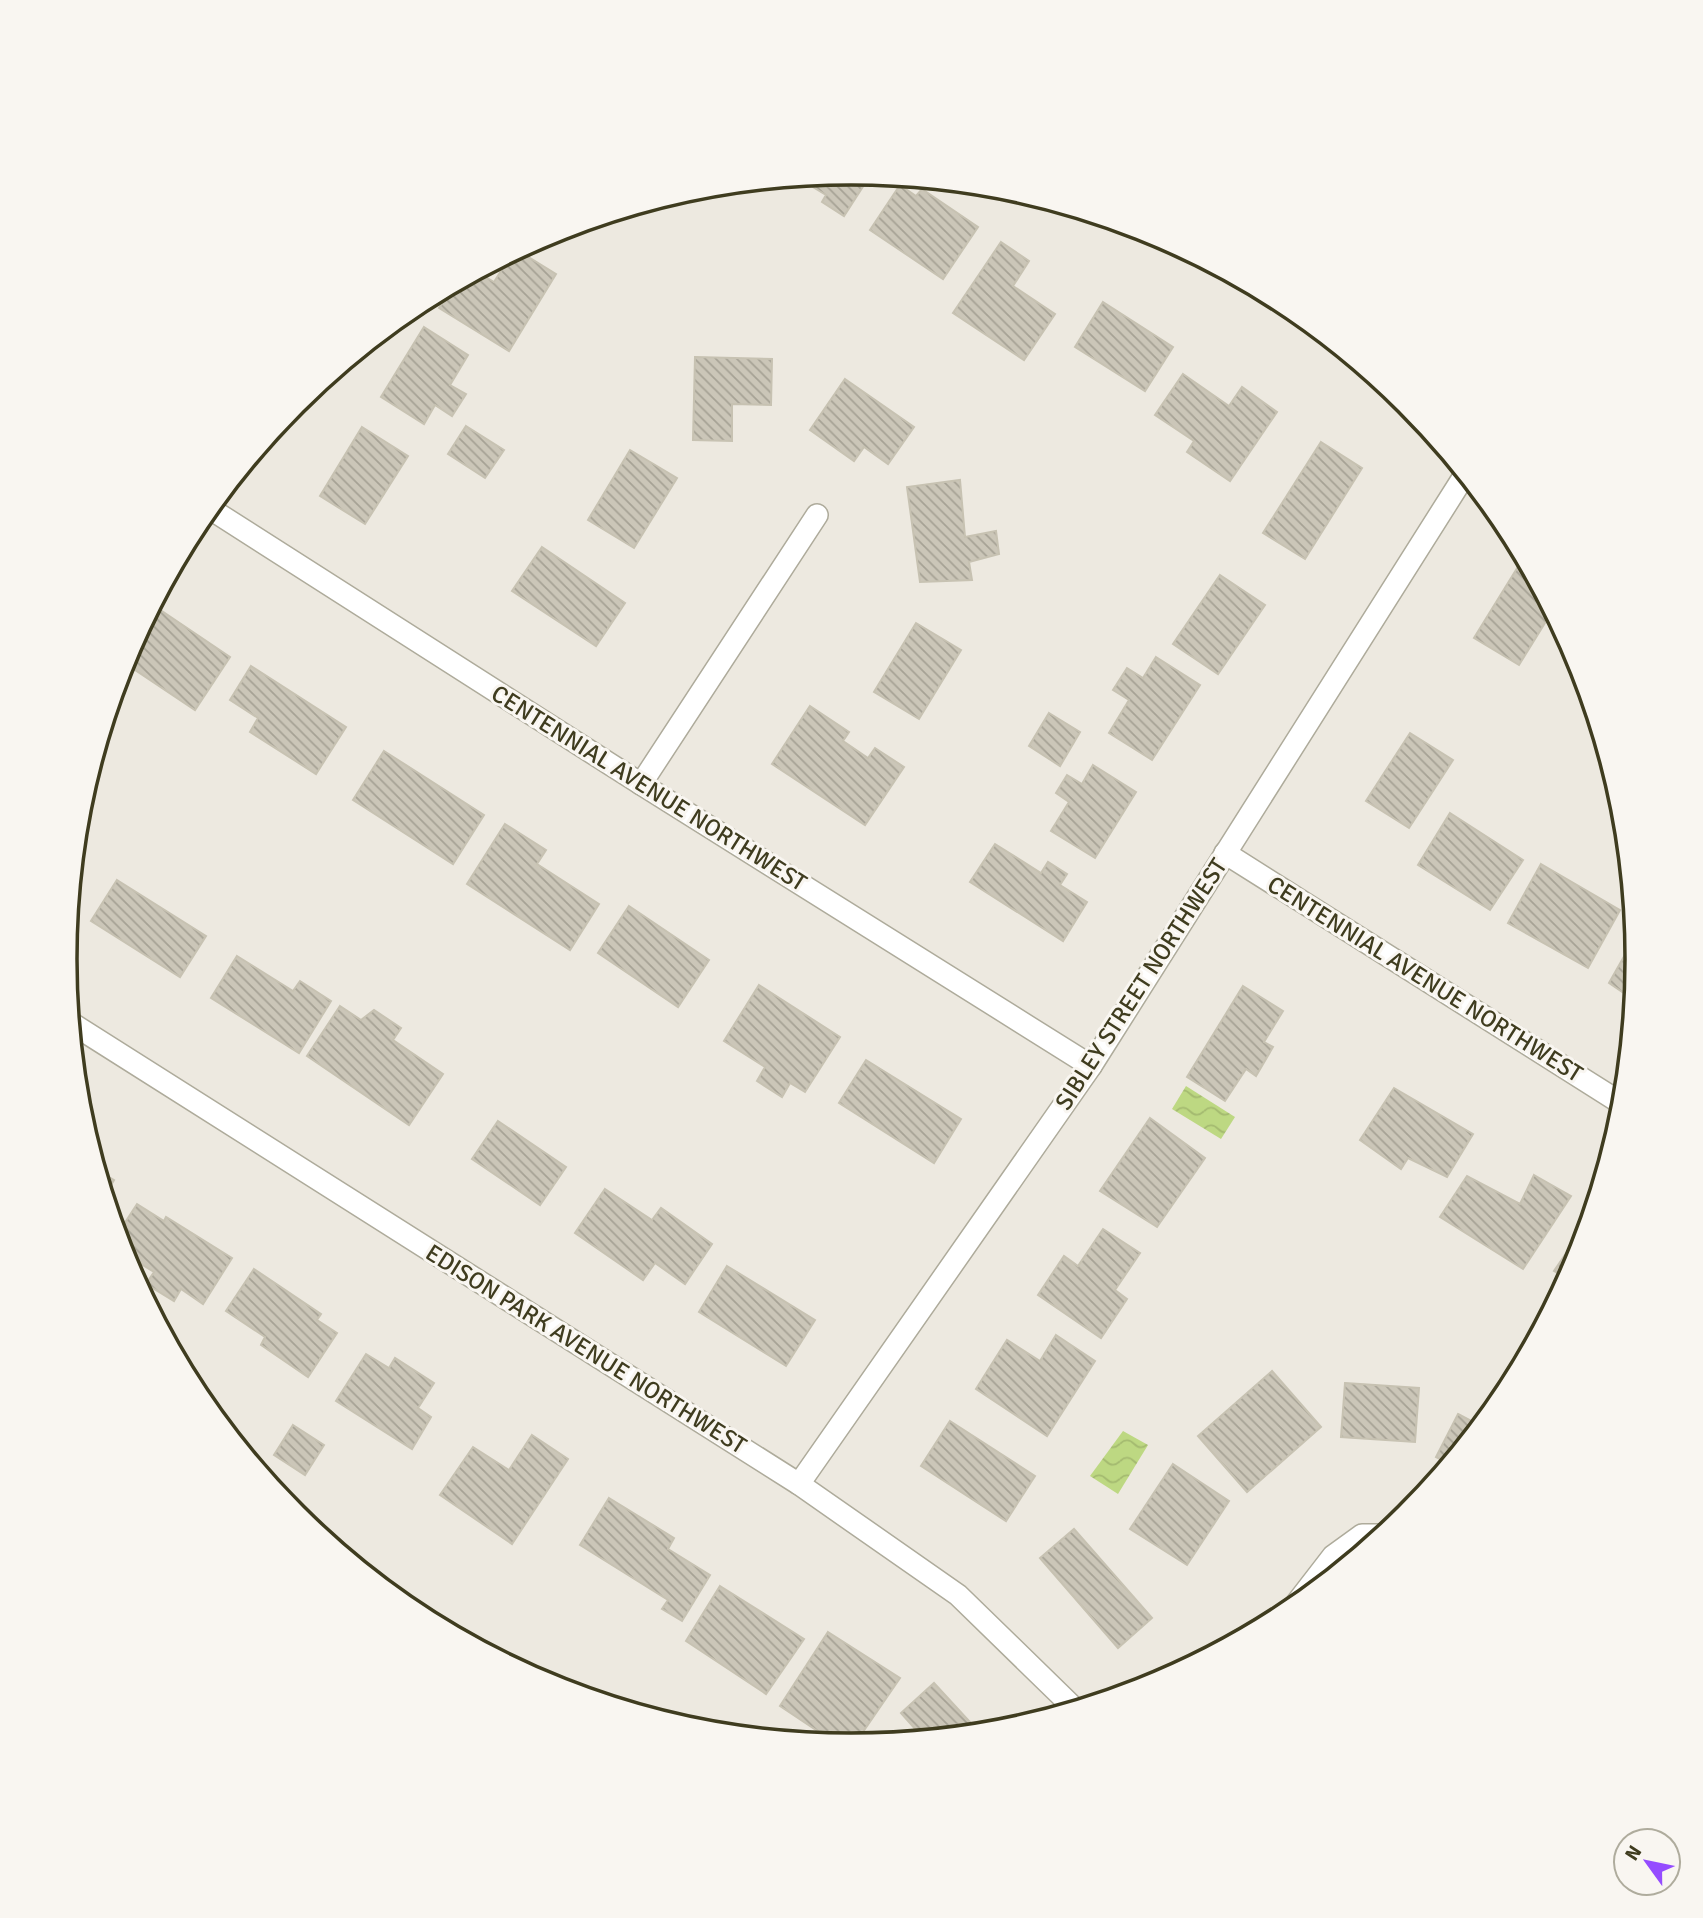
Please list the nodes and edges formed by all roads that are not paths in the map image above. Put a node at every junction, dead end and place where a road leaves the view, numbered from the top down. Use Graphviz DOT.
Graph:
graph roads {
  1 [pos="1461,481"];
  2 [pos="219,514"];
  3 [pos="817,515"];
  4 [pos="641,784"];
  5 [pos="1225,853"];
  6 [pos="81,1029"];
  7 [pos="1091,1066"];
  8 [pos="1613,1098"];
  9 [pos="799,1484"];
  10 [pos="1369,1535"];
  11 [pos="1316,1578"];
  12 [pos="1068,1702"];
  1 -- 5 [label="street, SIBLEY STREET NORTHWEST"];
  2 -- 4 [label="street, CENTENNIAL AVENUE NORTHWEST"];
  3 -- 4 [label="street"];
  4 -- 7 [label="street, CENTENNIAL AVENUE NORTHWEST"];
  5 -- 7 [label="street, SIBLEY STREET NORTHWEST"];
  5 -- 8 [label="street, CENTENNIAL AVENUE NORTHWEST"];
  6 -- 9 [label="street, EDISON PARK AVENUE NORTHWEST"];
  7 -- 9 [label="street, SIBLEY STREET NORTHWEST"];
  9 -- 12 [label="street, EDISON PARK AVENUE NORTHWEST"];
  10 -- 11 [label="street"];
}
